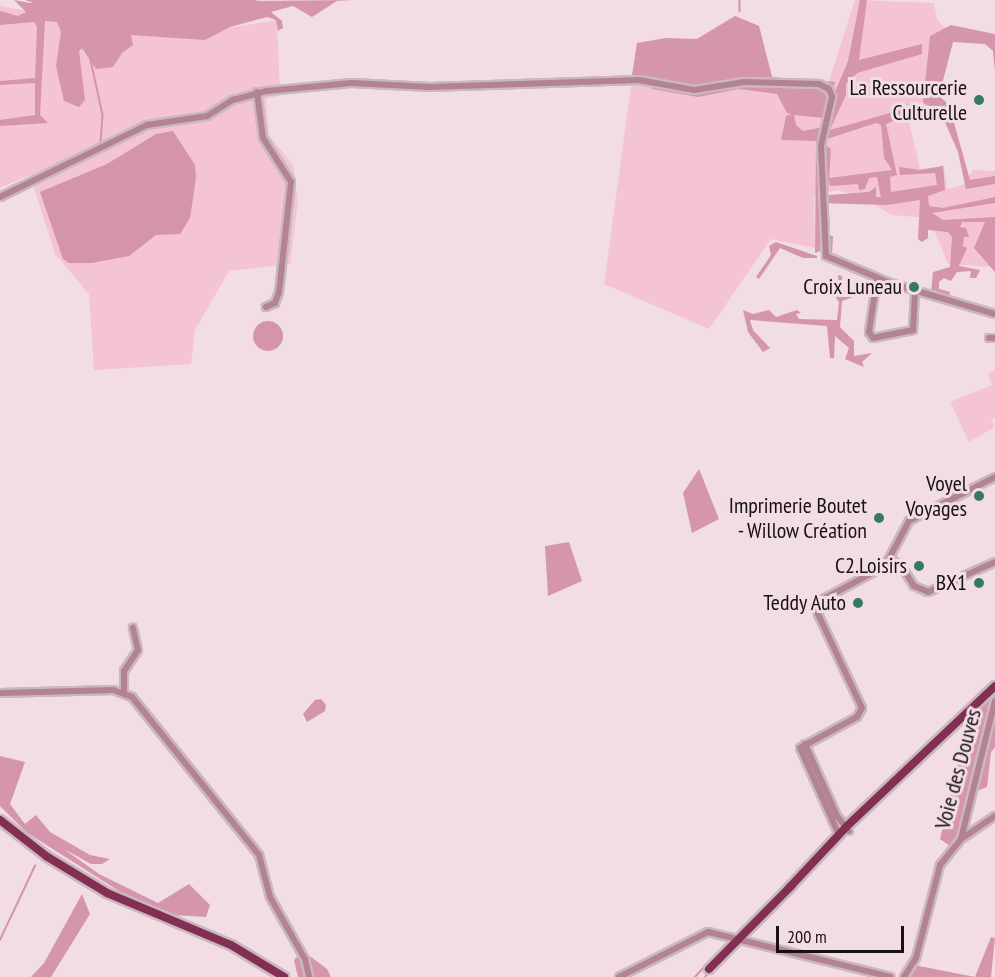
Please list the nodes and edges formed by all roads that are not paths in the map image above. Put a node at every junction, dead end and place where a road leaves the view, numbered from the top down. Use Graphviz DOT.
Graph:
graph roads {
  1 [pos="257,92"];
  2 [pos="0,197"];
  3 [pos="878,278"];
  4 [pos="915,291"];
  5 [pos="266,307"];
  6 [pos="995,314"];
  7 [pos="995,477"];
  8 [pos="891,559"];
  9 [pos="995,562"];
  10 [pos="133,628"];
  11 [pos="994,683"];
  12 [pos="124,691"];
  13 [pos="0,693"];
  14 [pos="995,701"];
  15 [pos="805,744"];
  16 [pos="0,815"];
  17 [pos="995,816"];
  18 [pos="0,820"];
  19 [pos="7,826"];
  20 [pos="848,829"];
  21 [pos="839,835"];
  22 [pos="961,839"];
  23 [pos="789,888"];
  24 [pos="738,940"];
  25 [pos="284,977"];
  26 [pos="309,977"];
  27 [pos="619,977"];
  28 [pos="701,977"];
  29 [pos="891,977"];
  30 [pos="904,977"];
  1 -- 2 [label="street"];
  1 -- 3 [label="street"];
  1 -- 5 [label="street"];
  3 -- 4 [label="street"];
  3 -- 4 [label="street"];
  4 -- 6 [label="street"];
  7 -- 8 [label="street"];
  8 -- 9 [label="street"];
  8 -- 15 [label="street"];
  10 -- 12 [label="street"];
  11 -- 20 [label="main road"];
  12 -- 13 [label="street"];
  12 -- 26 [label="street"];
  14 -- 22 [label="street, Voie des Douves"];
  15 -- 20 [label="street"];
  15 -- 21 [label="street"];
  16 -- 19 [label="street"];
  17 -- 22 [label="street"];
  18 -- 19 [label="main road"];
  19 -- 25 [label="main road"];
  20 -- 21 [label="main road"];
  20 -- 23 [label="main road"];
  21 -- 23 [label="main road"];
  22 -- 30 [label="street, Voie des Douves"];
  23 -- 24 [label="main road"];
  24 -- 27 [label="street"];
  24 -- 28 [label="main road"];
  24 -- 29 [label="street"];
}
